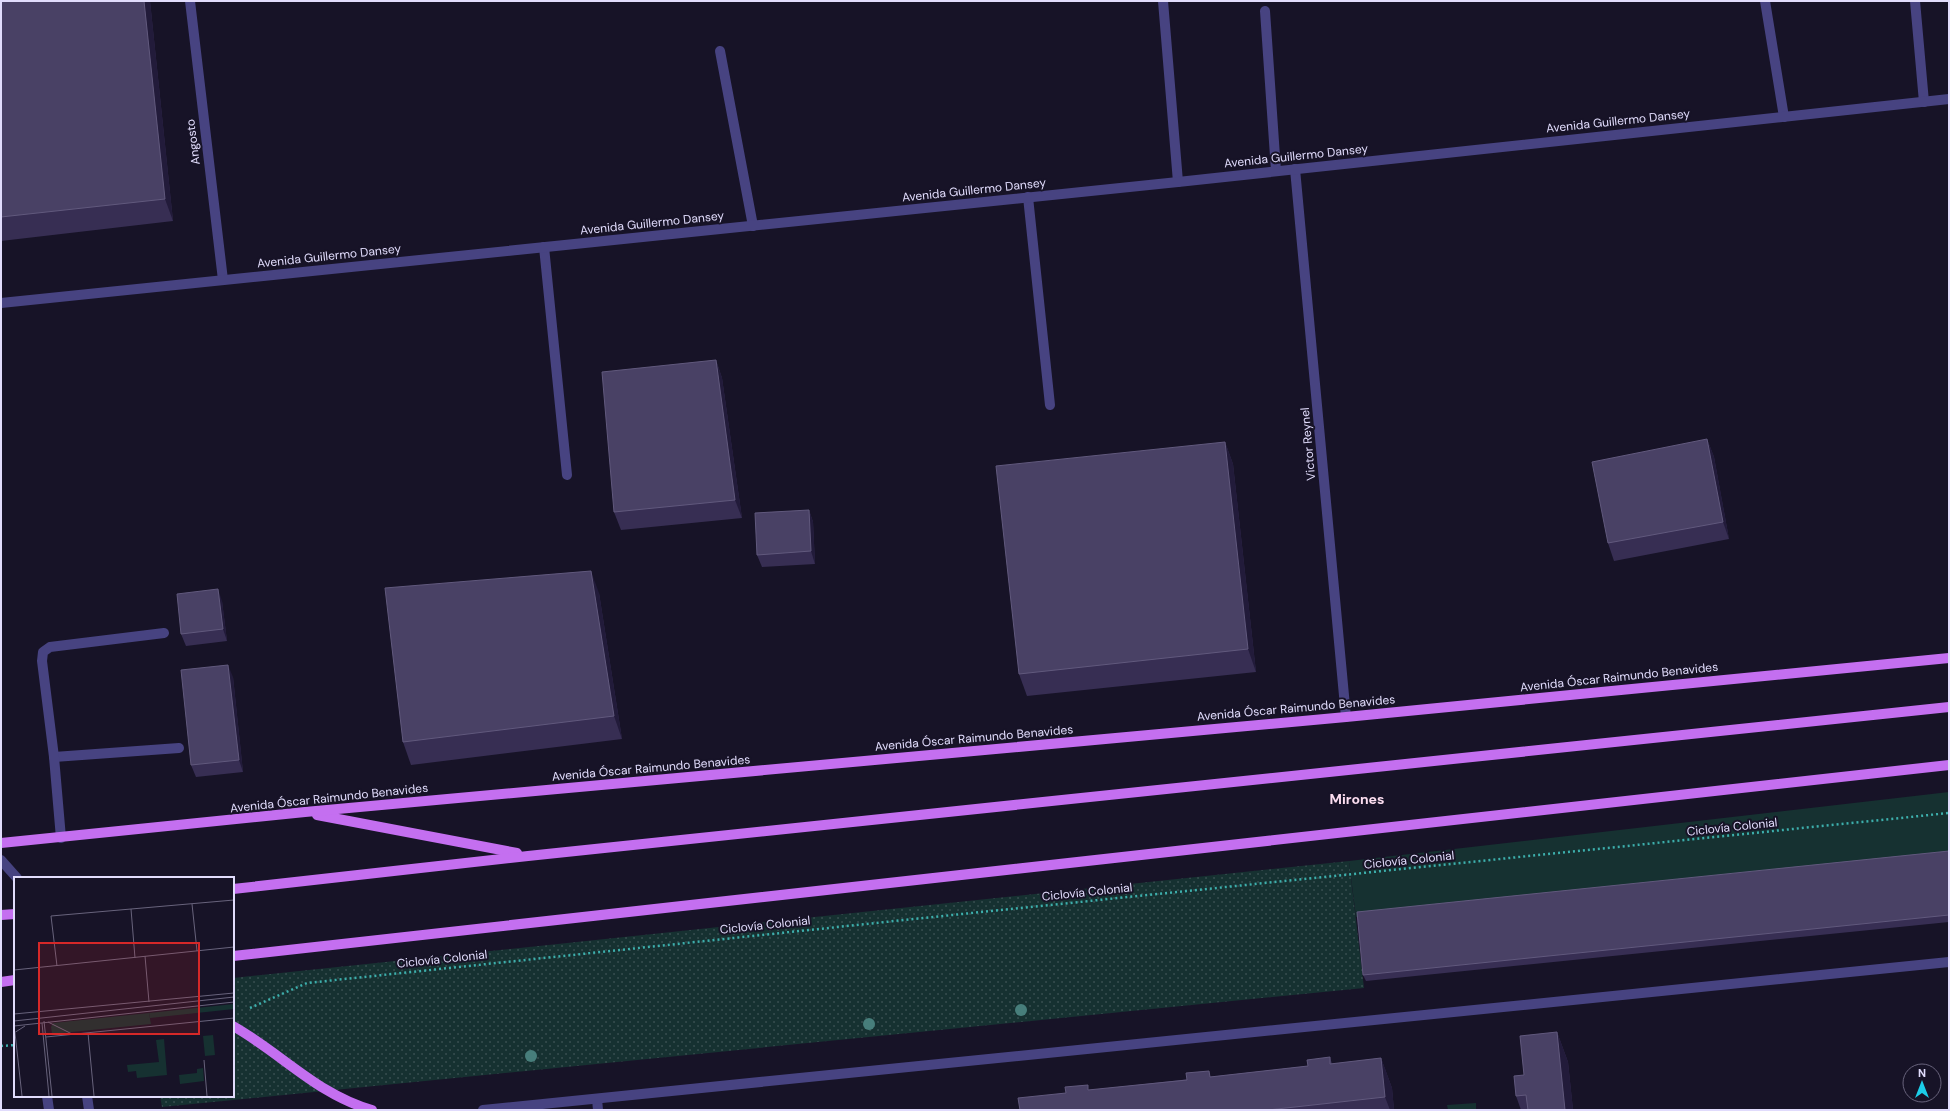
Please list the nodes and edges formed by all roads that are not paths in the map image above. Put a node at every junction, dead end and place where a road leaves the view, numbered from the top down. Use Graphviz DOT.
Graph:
graph roads {
  1 [pos="190,1"];
  2 [pos="1163,1"];
  3 [pos="1765,1"];
  4 [pos="1915,1"];
  5 [pos="1265,11"];
  6 [pos="720,51"];
  7 [pos="1949,100"];
  8 [pos="1924,102"];
  9 [pos="1784,117"];
  10 [pos="1294,169"];
  11 [pos="1276,171"];
  12 [pos="1178,182"];
  13 [pos="1028,198"];
  14 [pos="753,226"];
  15 [pos="544,247"];
  16 [pos="223,280"];
  17 [pos="1,303"];
  18 [pos="1050,405"];
  19 [pos="567,475"];
  20 [pos="164,633"];
  21 [pos="1949,658"];
  22 [pos="1949,707"];
  23 [pos="1346,717"];
  24 [pos="179,748"];
  25 [pos="54,757"];
  26 [pos="1949,765"];
  27 [pos="305,812"];
  28 [pos="61,838"];
  29 [pos="1,843"];
  30 [pos="528,856"];
  31 [pos="1,860"];
  32 [pos="16,877"];
  33 [pos="234,889"];
  34 [pos="14,914"];
  35 [pos="1,915"];
  36 [pos="234,956"];
  37 [pos="1949,962"];
  38 [pos="14,980"];
  39 [pos="1,982"];
  40 [pos="234,1027"];
  41 [pos="47,1097"];
  42 [pos="87,1097"];
  43 [pos="597,1099"];
  44 [pos="49,1110"];
  45 [pos="89,1110"];
  46 [pos="372,1110"];
  47 [pos="483,1110"];
  48 [pos="598,1110"];
  1 -- 16 [label="street, Angosto"];
  2 -- 12 [label="street"];
  3 -- 9 [label="street"];
  4 -- 8 [label="street"];
  5 -- 11 [label="street"];
  6 -- 14 [label="street"];
  7 -- 8 [label="street, Avenida Guillermo Dansey"];
  8 -- 9 [label="street, Avenida Guillermo Dansey"];
  9 -- 10 [label="street, Avenida Guillermo Dansey"];
  10 -- 11 [label="street, Avenida Guillermo Dansey"];
  10 -- 23 [label="street, Victor Reynel"];
  11 -- 12 [label="street, Avenida Guillermo Dansey"];
  12 -- 13 [label="street, Avenida Guillermo Dansey"];
  13 -- 14 [label="street, Avenida Guillermo Dansey"];
  13 -- 18 [label="street"];
  14 -- 15 [label="street, Avenida Guillermo Dansey"];
  15 -- 16 [label="street, Avenida Guillermo Dansey"];
  15 -- 19 [label="street"];
  16 -- 17 [label="street, Avenida Guillermo Dansey"];
  20 -- 25 [label="street"];
  21 -- 23 [label="main road, Avenida Óscar Raimundo Benavides"];
  22 -- 30 [label="main road"];
  23 -- 27 [label="main road, Avenida Óscar Raimundo Benavides"];
  24 -- 25 [label="street"];
  25 -- 28 [label="street"];
  26 -- 36 [label="main road"];
  27 -- 28 [label="main road, Avenida Óscar Raimundo Benavides"];
  27 -- 30 [label="main road"];
  28 -- 29 [label="main road, Avenida Óscar Raimundo Benavides"];
  30 -- 33 [label="main road"];
  31 -- 32 [label="street"];
  34 -- 35 [label="main road"];
  37 -- 43 [label="street"];
  38 -- 39 [label="main road"];
  40 -- 46 [label="main road"];
  41 -- 44 [label="street"];
  42 -- 45 [label="street"];
  43 -- 47 [label="street"];
  43 -- 48 [label="street"];
}
